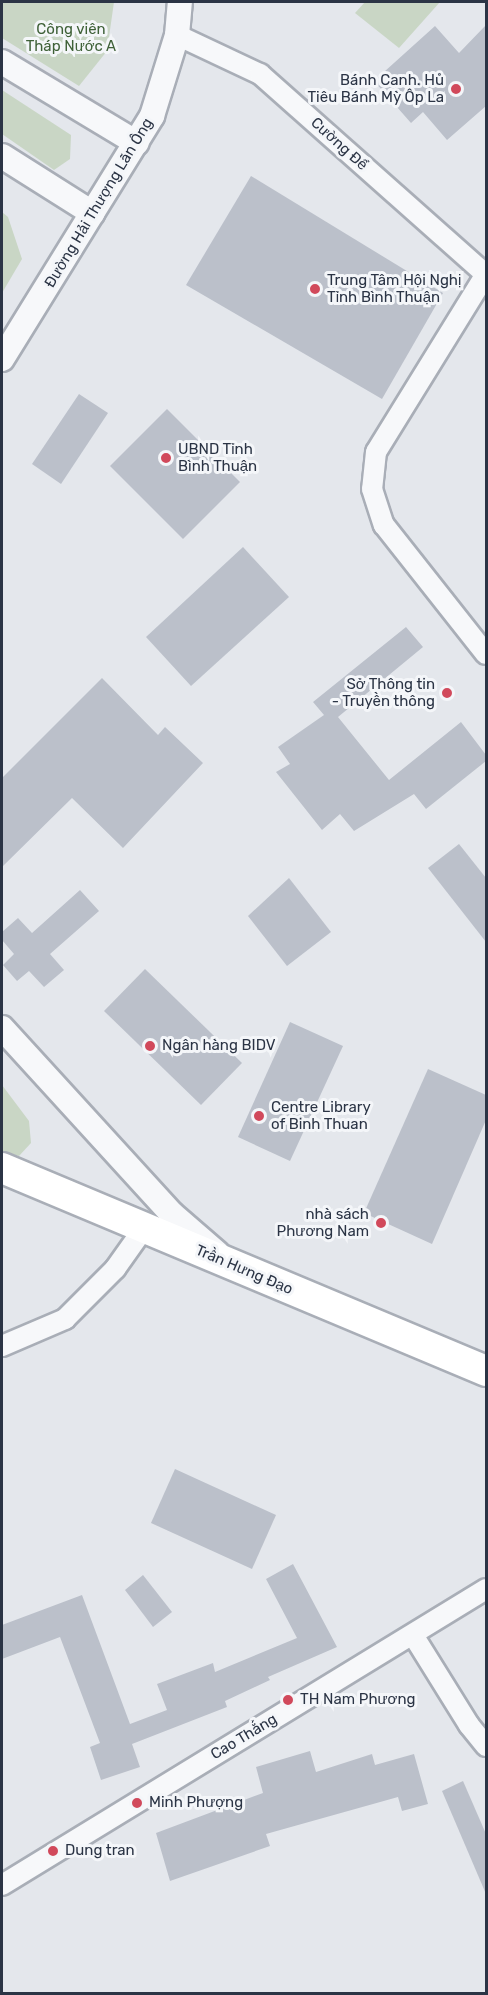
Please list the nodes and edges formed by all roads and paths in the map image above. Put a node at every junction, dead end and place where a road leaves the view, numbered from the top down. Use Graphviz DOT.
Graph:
graph roads {
  1 [pos="180,2"];
  2 [pos="177,35"];
  3 [pos="2,62"];
  4 [pos="137,143"];
  5 [pos="2,156"];
  6 [pos="92,213"];
  7 [pos="486,274"];
  8 [pos="2,360"];
  9 [pos="486,654"];
  10 [pos="2,1028"];
  11 [pos="2,1168"];
  12 [pos="144,1228"];
  13 [pos="230,1264"];
  14 [pos="2,1346"];
  15 [pos="486,1371"];
  16 [pos="486,1589"];
  17 [pos="413,1635"];
  18 [pos="486,1746"];
  19 [pos="2,1885"];
  1 -- 2 [label="street, Đường Hải Thượng Lãn Ông"];
  2 -- 4 [label="street, Đường Hải Thượng Lãn Ông"];
  2 -- 7 [label="street, Cường Để"];
  3 -- 4 [label="street"];
  4 -- 6 [label="street, Đường Hải Thượng Lãn Ông"];
  5 -- 6 [label="street"];
  6 -- 8 [label="street, Đường Hải Thượng Lãn Ông"];
  7 -- 9 [label="street"];
  10 -- 13 [label="street"];
  11 -- 12 [label="main road, Trần Hưng Đạo"];
  12 -- 13 [label="main road, Trần Hưng Đạo"];
  12 -- 14 [label="street"];
  13 -- 15 [label="main road, Trần Hưng Đạo"];
  16 -- 17 [label="street, Cao Thắng"];
  17 -- 18 [label="street"];
  17 -- 19 [label="street, Cao Thắng"];
}
